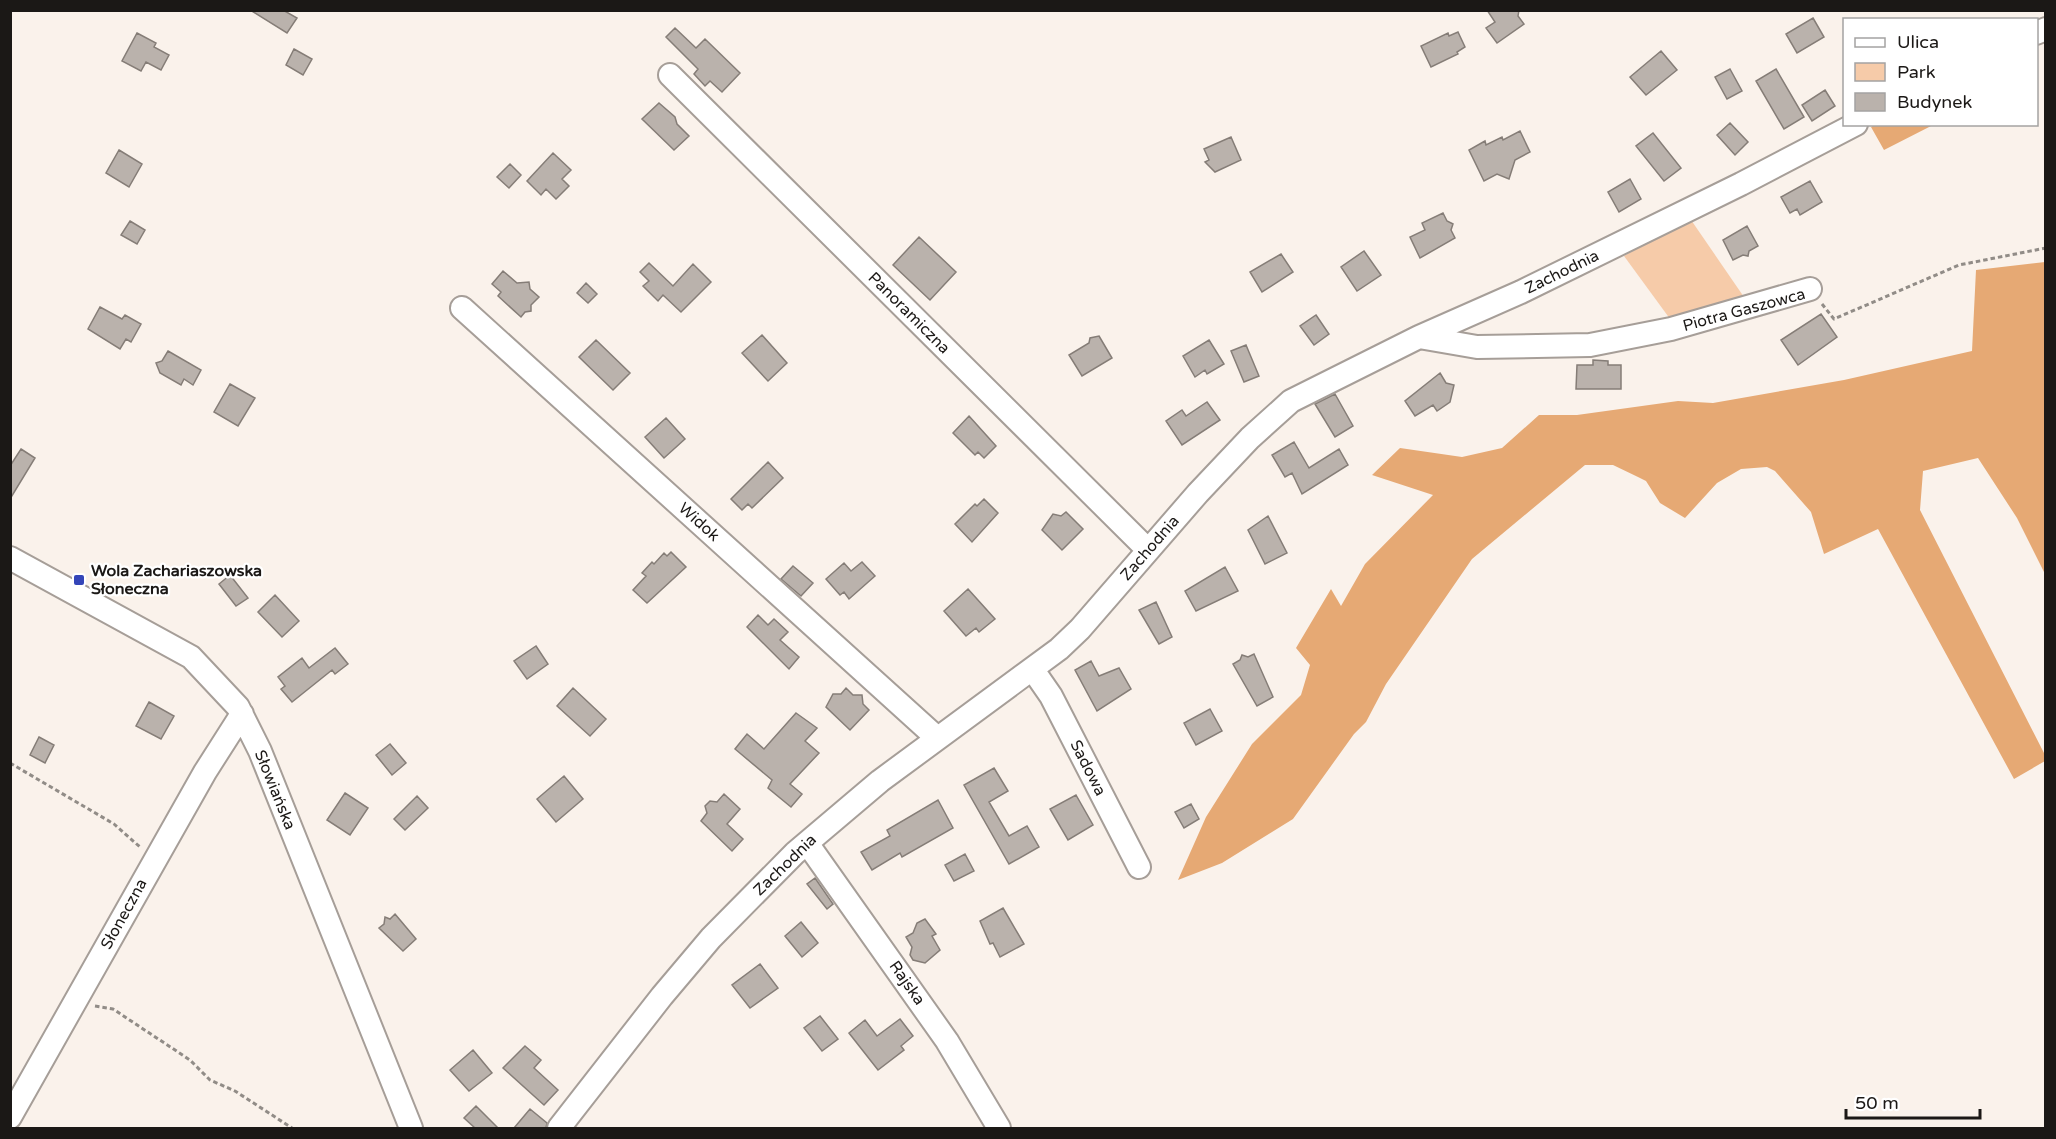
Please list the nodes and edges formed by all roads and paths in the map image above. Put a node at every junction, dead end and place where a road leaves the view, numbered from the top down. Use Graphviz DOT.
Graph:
graph roads {
  1 [pos="670,75"];
  2 [pos="1852,126"];
  3 [pos="2046,248"];
  4 [pos="1810,289"];
  5 [pos="462,309"];
  6 [pos="1419,337"];
  7 [pos="1148,550"];
  8 [pos="10,558"];
  9 [pos="1033,670"];
  10 [pos="242,714"];
  11 [pos="936,737"];
  12 [pos="10,763"];
  13 [pos="807,843"];
  14 [pos="155,859"];
  15 [pos="1139,867"];
  16 [pos="75,1002"];
  17 [pos="10,1117"];
  18 [pos="292,1128"];
  19 [pos="411,1128"];
  20 [pos="559,1128"];
  21 [pos="999,1128"];
  1 -- 7 [label="street, Panoramiczna"];
  2 -- 6 [label="street, Zachodnia"];
  3 -- 4 [label="path, Piotra Gaszowca"];
  4 -- 6 [label="street, Piotra Gaszowca"];
  5 -- 11 [label="street, Widok"];
  6 -- 7 [label="street, Zachodnia"];
  7 -- 9 [label="street, Zachodnia"];
  8 -- 10 [label="street, Słowiańska"];
  9 -- 11 [label="street, Zachodnia"];
  9 -- 15 [label="street, Sadowa"];
  10 -- 14 [label="street, Słoneczna"];
  10 -- 19 [label="street, Słowiańska"];
  11 -- 13 [label="street, Zachodnia"];
  12 -- 14 [label="path"];
  13 -- 20 [label="street, Zachodnia"];
  13 -- 21 [label="street, Rajska"];
  14 -- 16 [label="street, Słoneczna"];
  16 -- 17 [label="street, Słoneczna"];
  16 -- 18 [label="path"];
}
